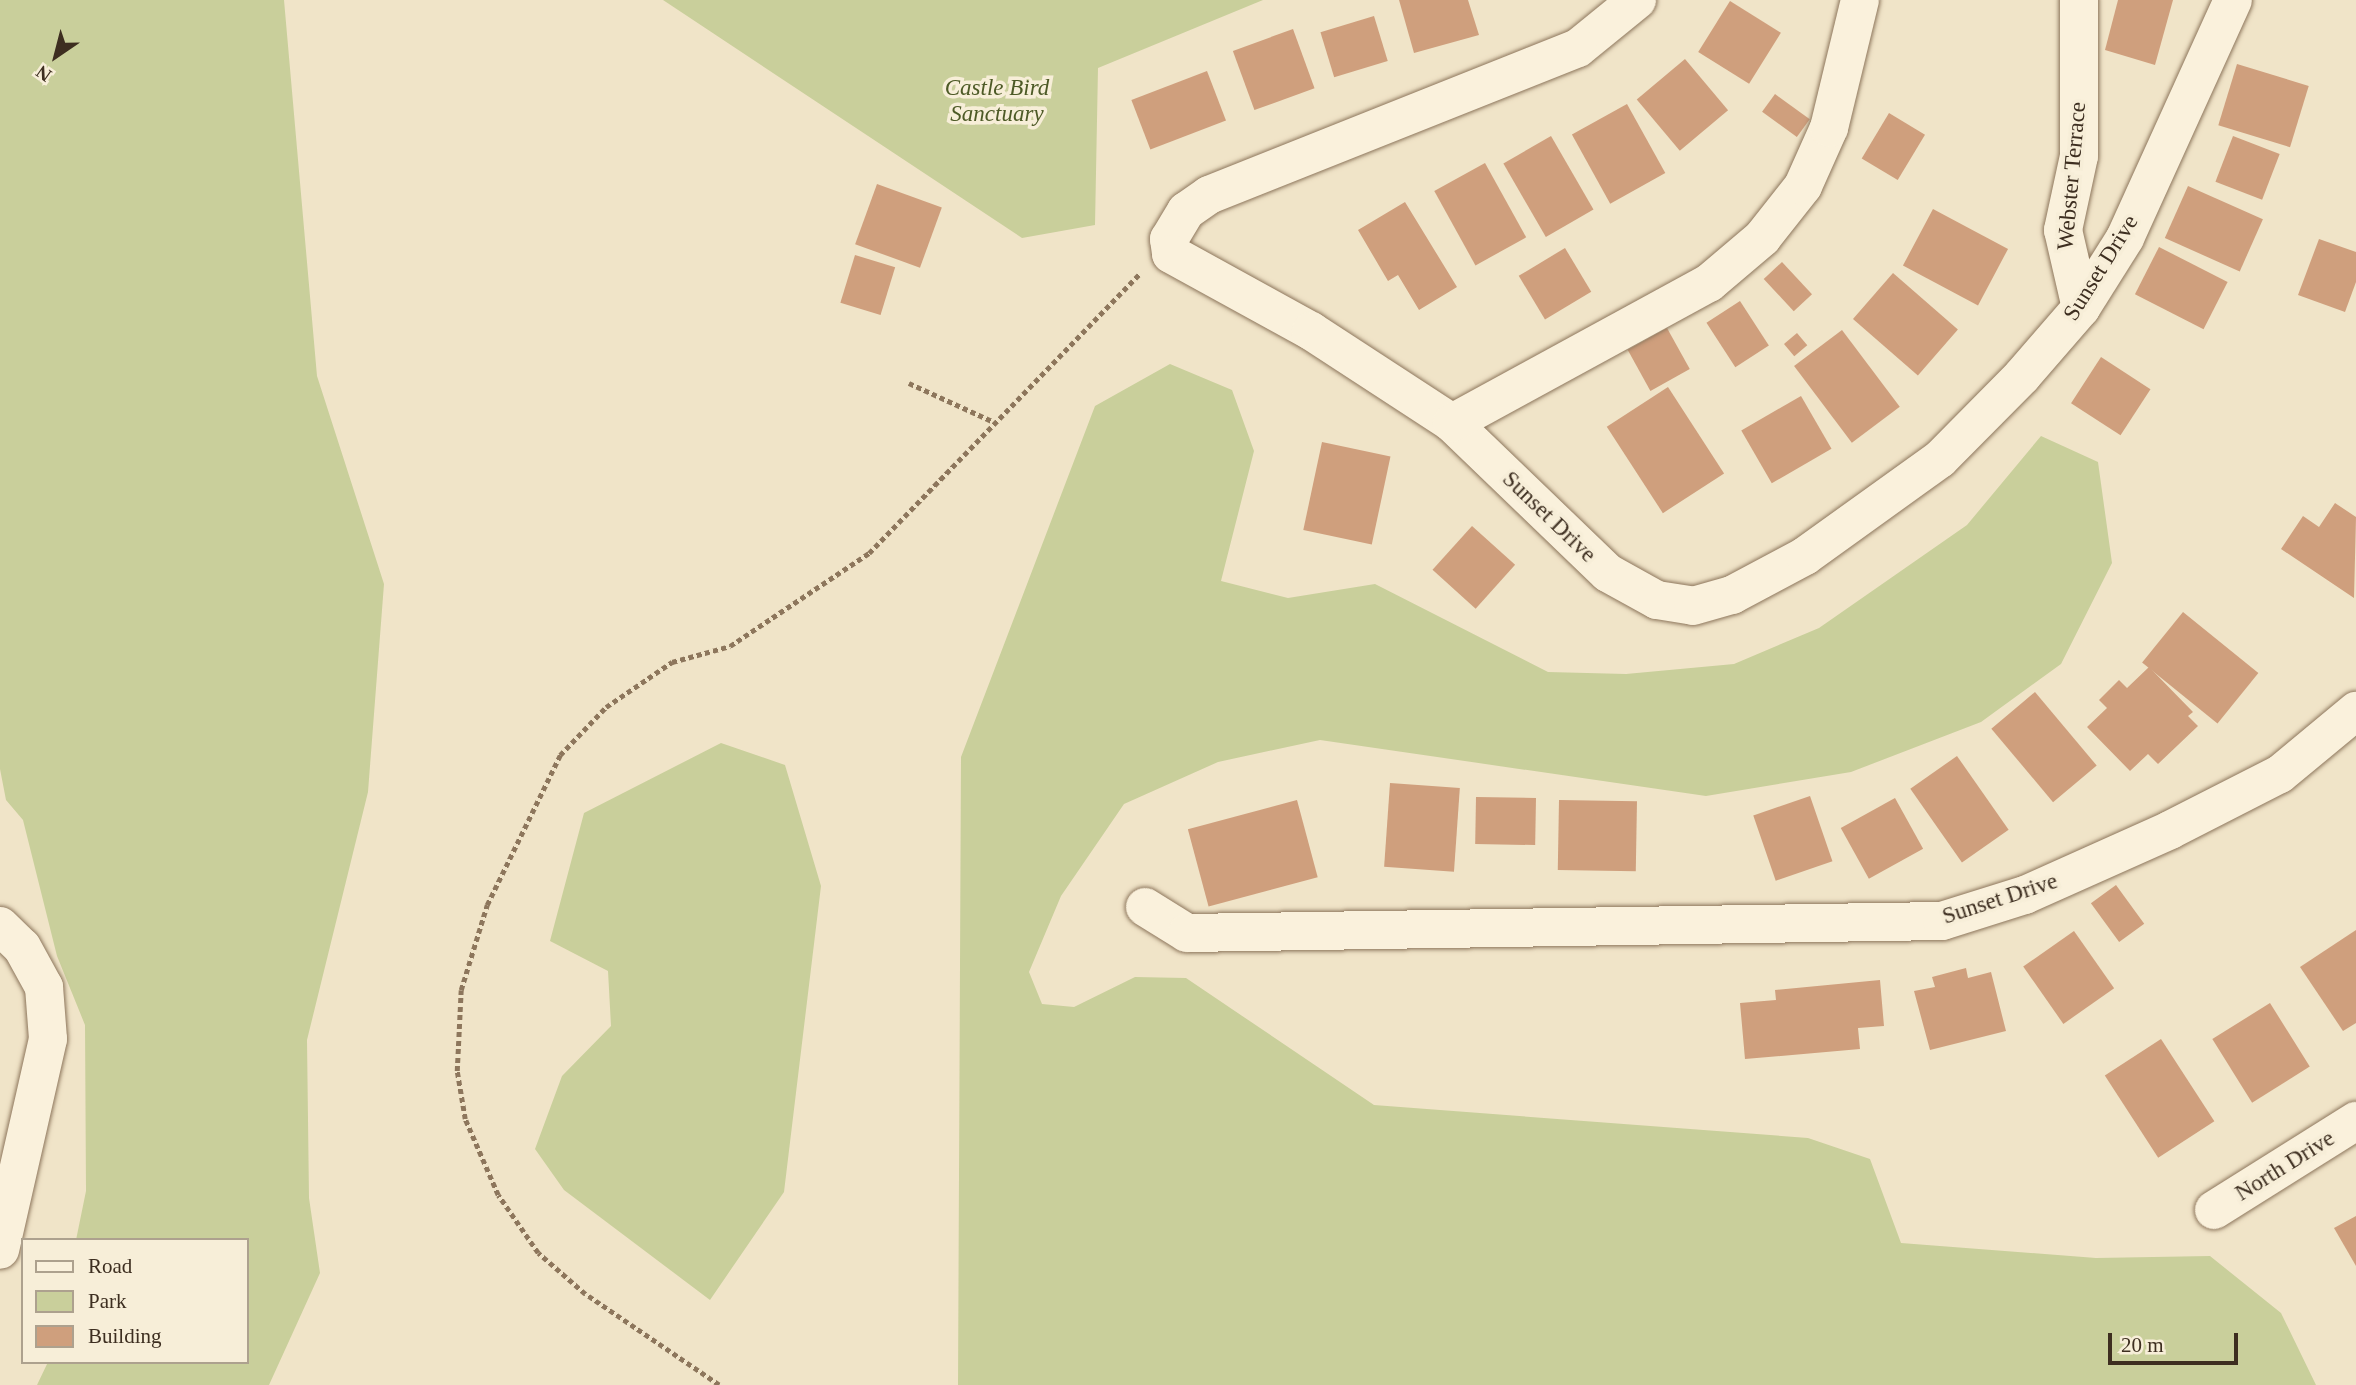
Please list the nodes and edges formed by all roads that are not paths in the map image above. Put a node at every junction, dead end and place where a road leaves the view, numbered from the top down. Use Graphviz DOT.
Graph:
graph roads {
  1 [pos="1637,0"];
  2 [pos="1860,0"];
  3 [pos="2080,0"];
  4 [pos="2233,0"];
  5 [pos="2081,308"];
  6 [pos="1452,423"];
  7 [pos="2356,711"];
  8 [pos="1144,907"];
  9 [pos="0,926"];
  10 [pos="2356,1121"];
  11 [pos="2214,1210"];
  12 [pos="0,1250"];
  1 -- 6 [label="street, Sunset Drive"];
  2 -- 6 [label="street"];
  3 -- 5 [label="street, Webster Terrace"];
  4 -- 5 [label="street, Sunset Drive"];
  5 -- 6 [label="street, Sunset Drive"];
  7 -- 8 [label="street, Sunset Drive"];
  9 -- 12 [label="street"];
  10 -- 11 [label="street, North Drive"];
}
